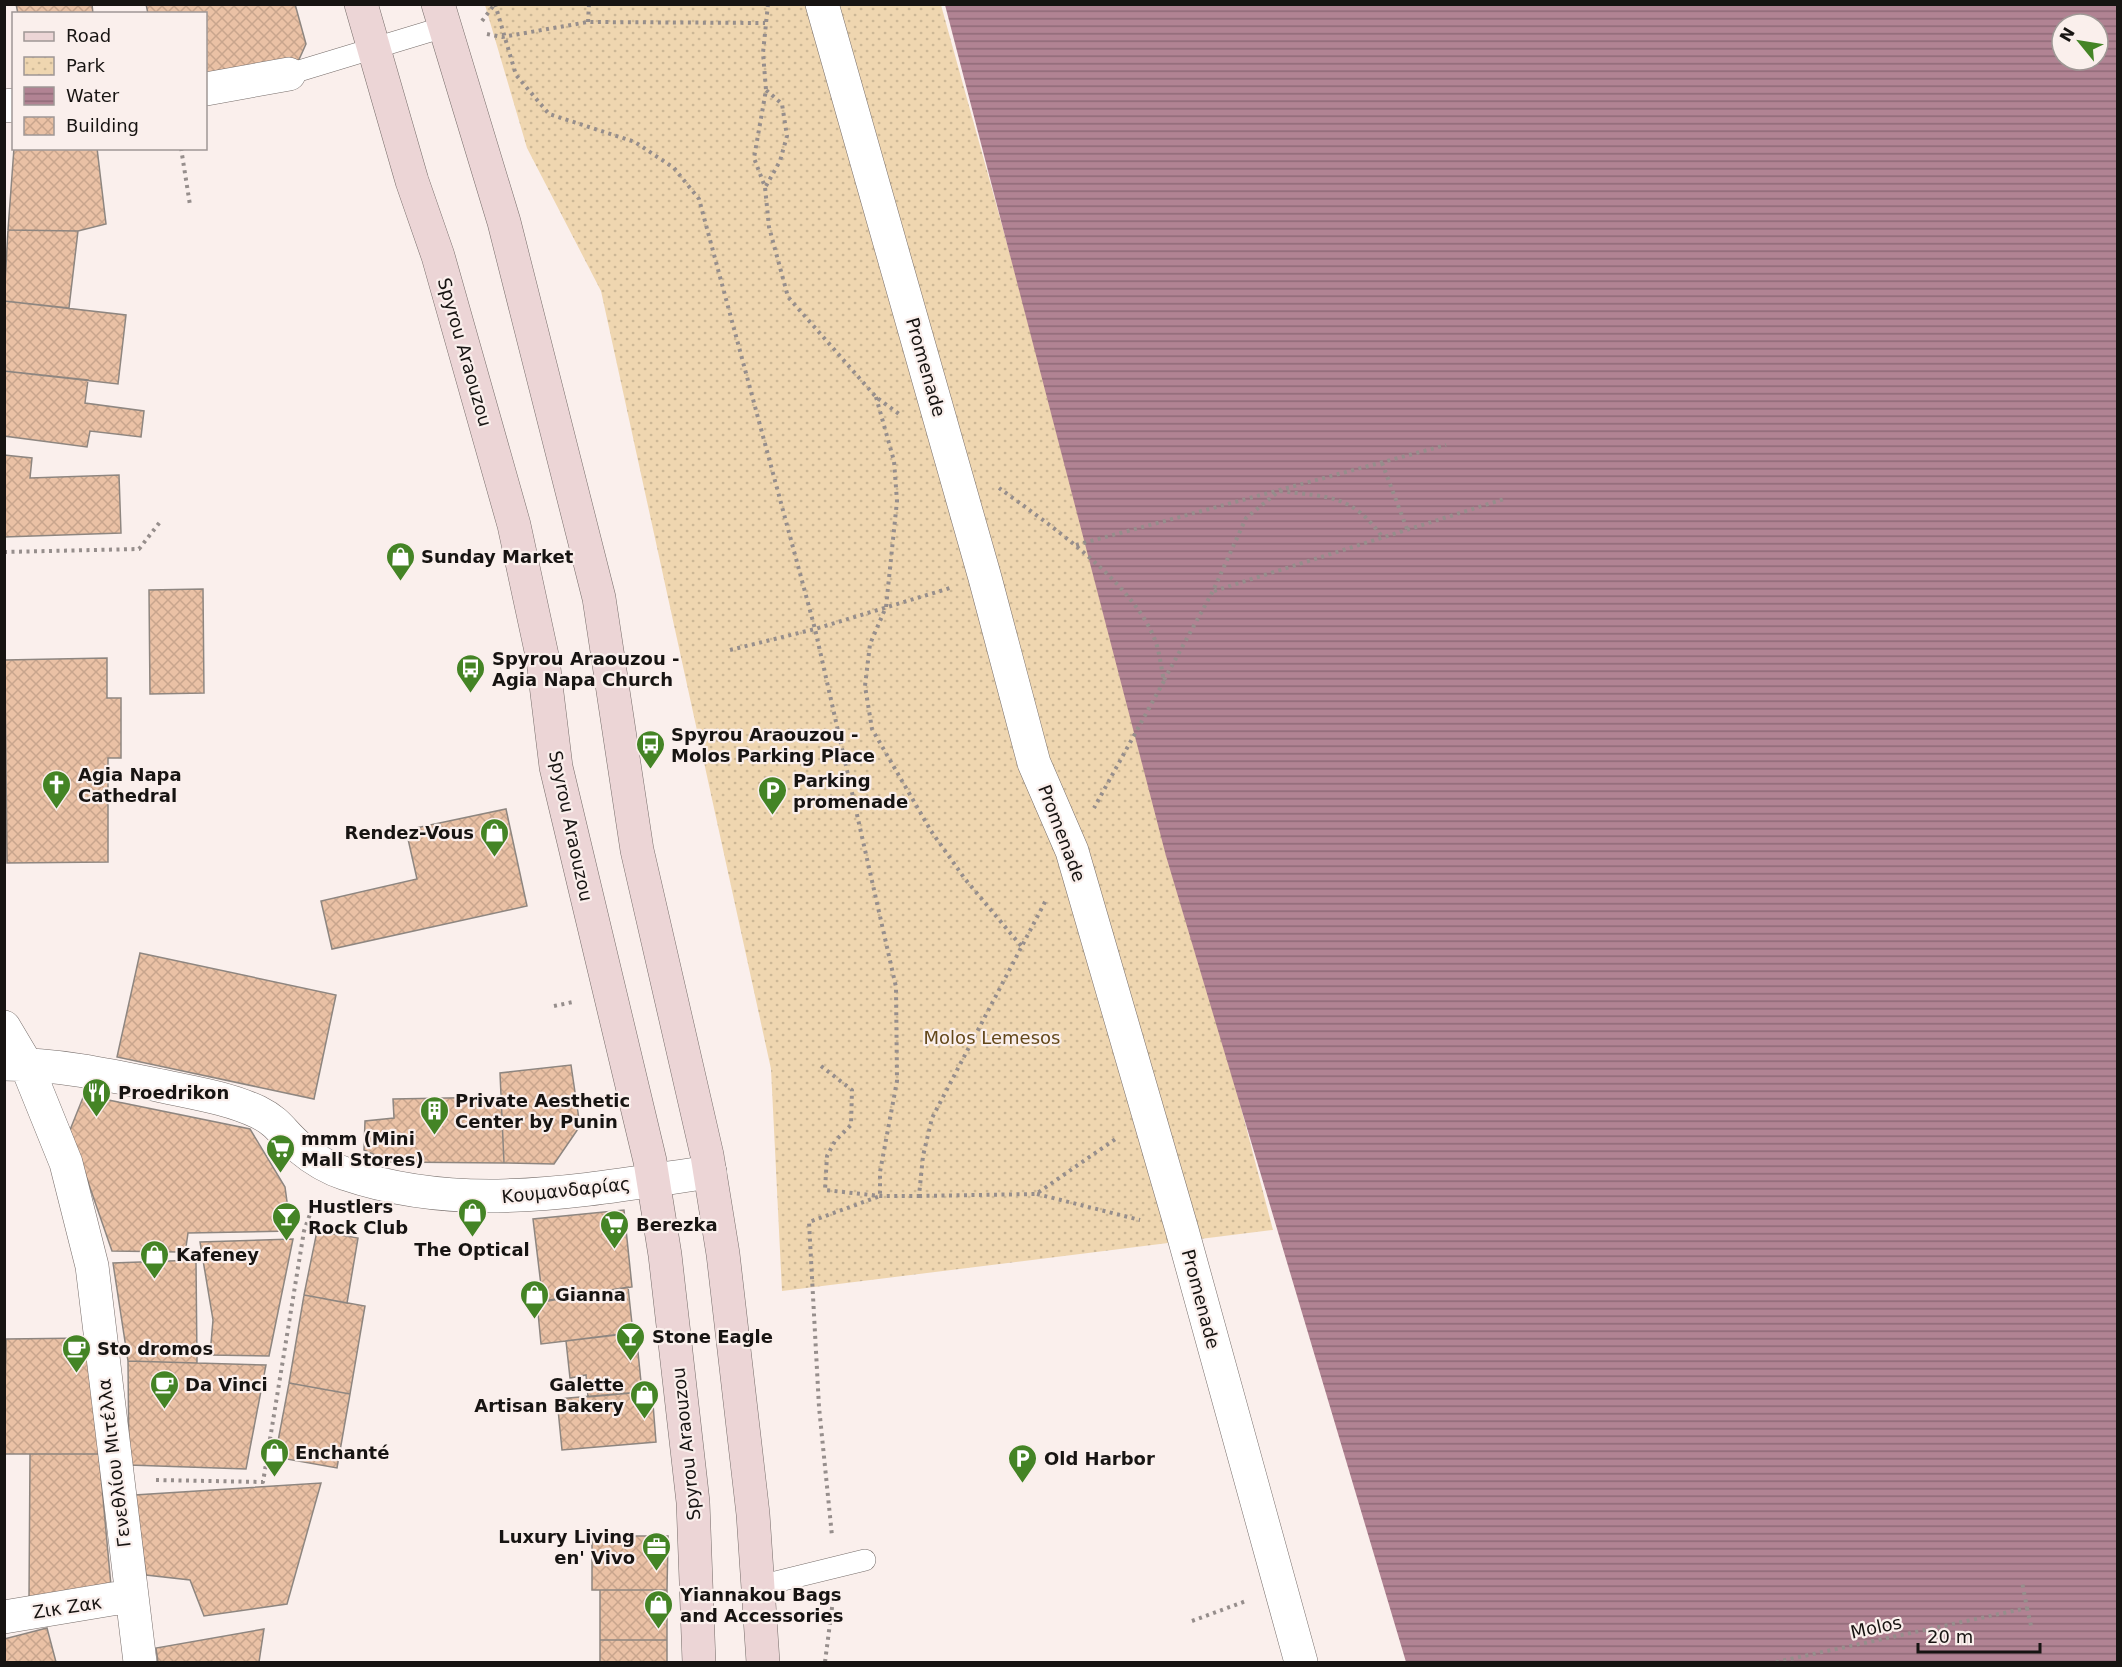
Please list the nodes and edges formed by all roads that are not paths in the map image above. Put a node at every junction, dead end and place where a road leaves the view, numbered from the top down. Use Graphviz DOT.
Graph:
graph roads {
  1 [pos="361,4"];
  2 [pos="822,4"];
  3 [pos="441,16"];
  4 [pos="373,47"];
  5 [pos="289,74"];
  6 [pos="207,89"];
  7 [pos="4,1027"];
  8 [pos="15,1064"];
  9 [pos="710,1173"];
  10 [pos="653,1180"];
  11 [pos="866,1560"];
  12 [pos="759,1586"];
  13 [pos="130,1596"];
  14 [pos="4,1617"];
  15 [pos="140,1662"];
  16 [pos="699,1662"];
  17 [pos="763,1662"];
  18 [pos="1300,1662"];
  1 -- 4 [label="main road, Spyrou Araouzou"];
  2 -- 18 [label="street, Promenade"];
  3 -- 4 [label="lane"];
  3 -- 9 [label="main road"];
  4 -- 5 [label="lane"];
  4 -- 10 [label="main road, Spyrou Araouzou"];
  5 -- 6 [label="street"];
  7 -- 8 [label="street, Γενεθλίου Μιτέλλα"];
  8 -- 10 [label="street, Κουμανδαρίας"];
  8 -- 13 [label="street, Γενεθλίου Μιτέλλα"];
  9 -- 10 [label="street, Κουμανδαρίας"];
  9 -- 12 [label="main road"];
  10 -- 16 [label="main road, Spyrou Araouzou"];
  11 -- 12 [label="lane"];
  12 -- 17 [label="main road"];
  13 -- 14 [label="street, Ζικ Ζακ"];
  13 -- 15 [label="street, Γενεθλίου Μιτέλλα"];
}
